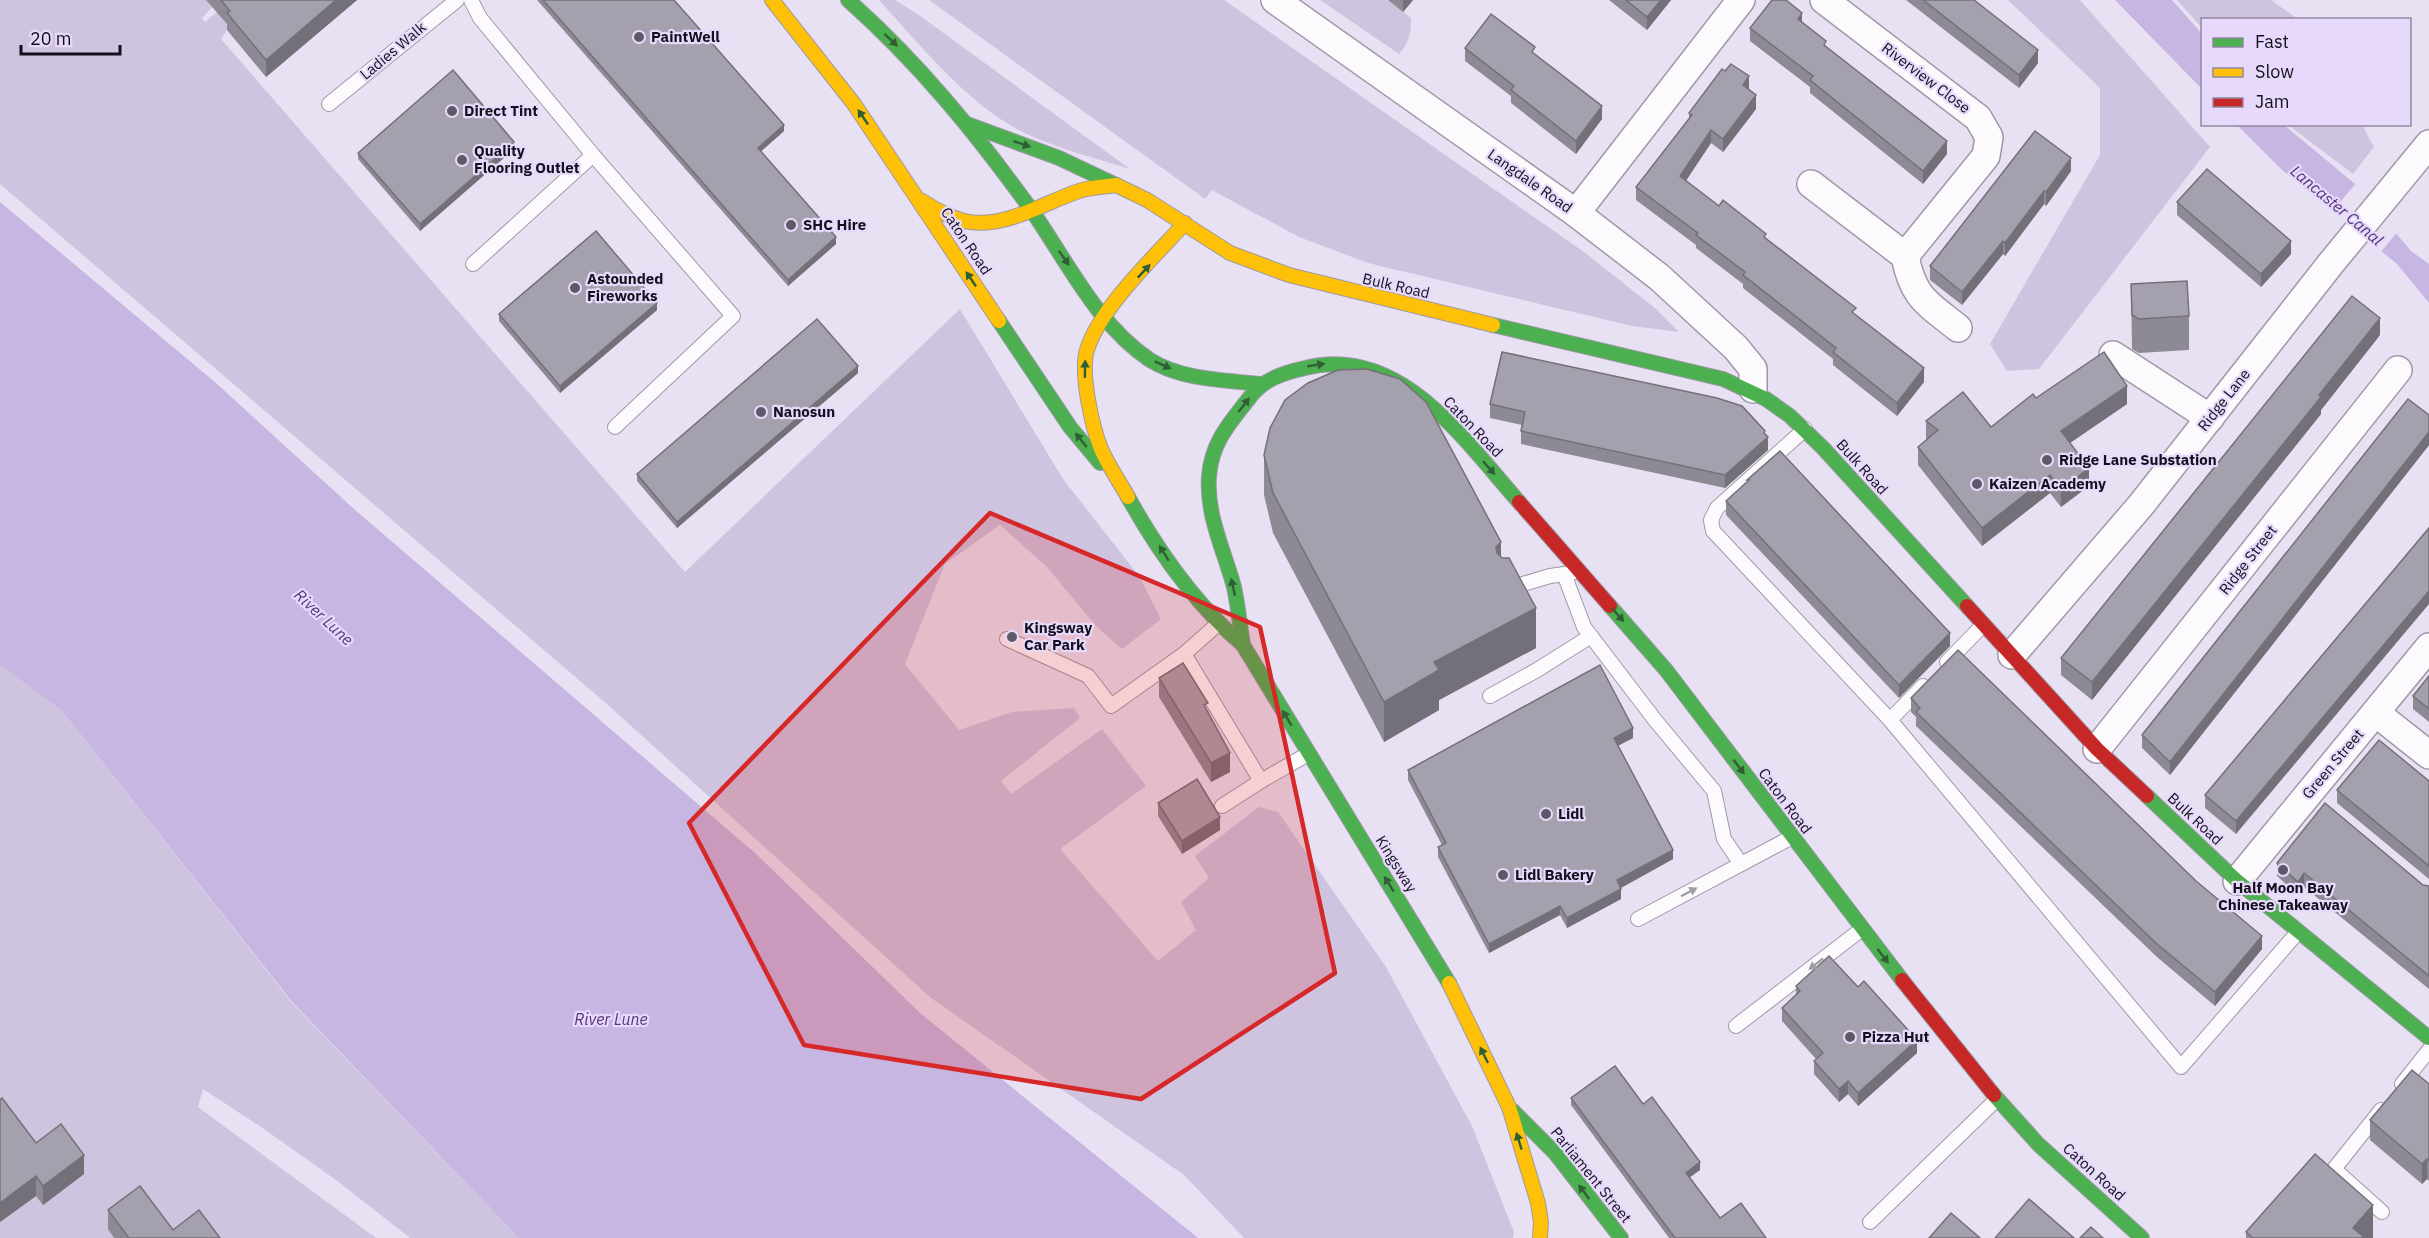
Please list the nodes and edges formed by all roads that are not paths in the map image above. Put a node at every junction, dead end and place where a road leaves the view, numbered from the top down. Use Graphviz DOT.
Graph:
graph roads {
  1 [pos="457,0"];
  2 [pos="471,0"];
  3 [pos="772,0"];
  4 [pos="848,0"];
  5 [pos="1275,0"];
  6 [pos="1741,0"];
  7 [pos="1824,0"];
  8 [pos="329,104"];
  9 [pos="967,124"];
  10 [pos="2429,144"];
  11 [pos="593,155"];
  12 [pos="1811,184"];
  13 [pos="1116,185"];
  14 [pos="916,197"];
  15 [pos="1031,210"];
  16 [pos="1576,213"];
  17 [pos="1185,223"];
  18 [pos="1905,256"];
  19 [pos="473,264"];
  20 [pos="1104,314"];
  21 [pos="1958,328"];
  22 [pos="2114,355"];
  23 [pos="2398,370"];
  24 [pos="1260,384"];
  25 [pos="1753,389"];
  26 [pos="2210,418"];
  27 [pos="615,427"];
  28 [pos="1805,429"];
  29 [pos="1131,502"];
  30 [pos="1580,571"];
  31 [pos="1564,574"];
  32 [pos="1504,590"];
  33 [pos="1218,624"];
  34 [pos="1983,625"];
  35 [pos="1591,636"];
  36 [pos="1007,639"];
  37 [pos="1243,645"];
  38 [pos="2429,646"];
  39 [pos="1184,654"];
  40 [pos="2012,655"];
  41 [pos="1490,696"];
  42 [pos="2376,713"];
  43 [pos="1890,720"];
  44 [pos="2097,749"];
  45 [pos="1308,754"];
  46 [pos="2429,755"];
  47 [pos="1261,782"];
  48 [pos="1222,806"];
  49 [pos="1792,837"];
  50 [pos="1741,864"];
  51 [pos="2237,881"];
  52 [pos="1638,919"];
  53 [pos="1862,929"];
  54 [pos="2298,932"];
  55 [pos="1736,1026"];
  56 [pos="2429,1038"];
  57 [pos="2429,1050"];
  58 [pos="1997,1099"];
  59 [pos="1509,1107"];
  60 [pos="2382,1212"];
  61 [pos="1870,1222"];
  62 [pos="1540,1238"];
  63 [pos="1621,1238"];
  64 [pos="2142,1238"];
  1 -- 8 [label="lane, Ladies Walk"];
  2 -- 11 [label="lane"];
  14 -- 3 [label="main road, Caton Road, one-way"];
  4 -- 9 [label="main road, one-way"];
  5 -- 16 [label="street, Langdale Road"];
  6 -- 16 [label="street"];
  7 -- 18 [label="street, Riverview Close"];
  9 -- 13 [label="main road, Bulk Road, one-way"];
  9 -- 15 [label="main road"];
  10 -- 26 [label="street, Ridge Lane"];
  11 -- 19 [label="lane"];
  11 -- 27 [label="lane"];
  12 -- 18 [label="street"];
  13 -- 15 [label="main road"];
  13 -- 17 [label="main road, Bulk Road"];
  14 -- 15 [label="main road"];
  29 -- 14 [label="main road, Caton Road, one-way"];
  15 -- 20 [label="main road, one-way"];
  16 -- 25 [label="street, Langdale Road"];
  20 -- 17 [label="main road, one-way"];
  17 -- 25 [label="main road, Bulk Road"];
  18 -- 21 [label="street"];
  20 -- 24 [label="main road, one-way"];
  29 -- 20 [label="main road, one-way"];
  22 -- 26 [label="street"];
  23 -- 44 [label="street, Ridge Street"];
  24 -- 30 [label="main road, Caton Road, one-way"];
  37 -- 24 [label="main road, one-way"];
  25 -- 28 [label="main road, Bulk Road"];
  26 -- 40 [label="street, Ridge Lane"];
  28 -- 34 [label="main road, Bulk Road"];
  28 -- 43 [label="lane"];
  33 -- 29 [label="main road, one-way"];
  30 -- 31 [label="lane"];
  30 -- 49 [label="main road, Caton Road, one-way"];
  31 -- 32 [label="lane"];
  31 -- 35 [label="lane"];
  33 -- 37 [label="main road"];
  33 -- 39 [label="lane"];
  34 -- 40 [label="main road, Bulk Road"];
  34 -- 43 [label="lane"];
  35 -- 41 [label="lane"];
  35 -- 50 [label="lane"];
  36 -- 39 [label="lane"];
  45 -- 37 [label="main road, Kingsway, one-way"];
  38 -- 42 [label="street, Green Street"];
  39 -- 47 [label="lane"];
  40 -- 44 [label="main road, Bulk Road"];
  42 -- 46 [label="street"];
  42 -- 51 [label="street, Green Street"];
  43 -- 54 [label="lane"];
  44 -- 51 [label="main road, Bulk Road"];
  45 -- 47 [label="lane"];
  59 -- 45 [label="main road, Kingsway, one-way"];
  47 -- 48 [label="lane"];
  49 -- 50 [label="lane"];
  49 -- 53 [label="main road, Caton Road"];
  52 -- 50 [label="lane, one-way"];
  51 -- 54 [label="main road, Bulk Road"];
  53 -- 55 [label="lane, one-way"];
  53 -- 58 [label="main road, Caton Road, one-way"];
  54 -- 56 [label="main road, Bulk Road"];
  57 -- 60 [label="lane"];
  58 -- 61 [label="lane"];
  58 -- 64 [label="main road, Caton Road"];
  62 -- 59 [label="main road, one-way"];
  63 -- 59 [label="main road, Parliament Street, one-way"];
}
